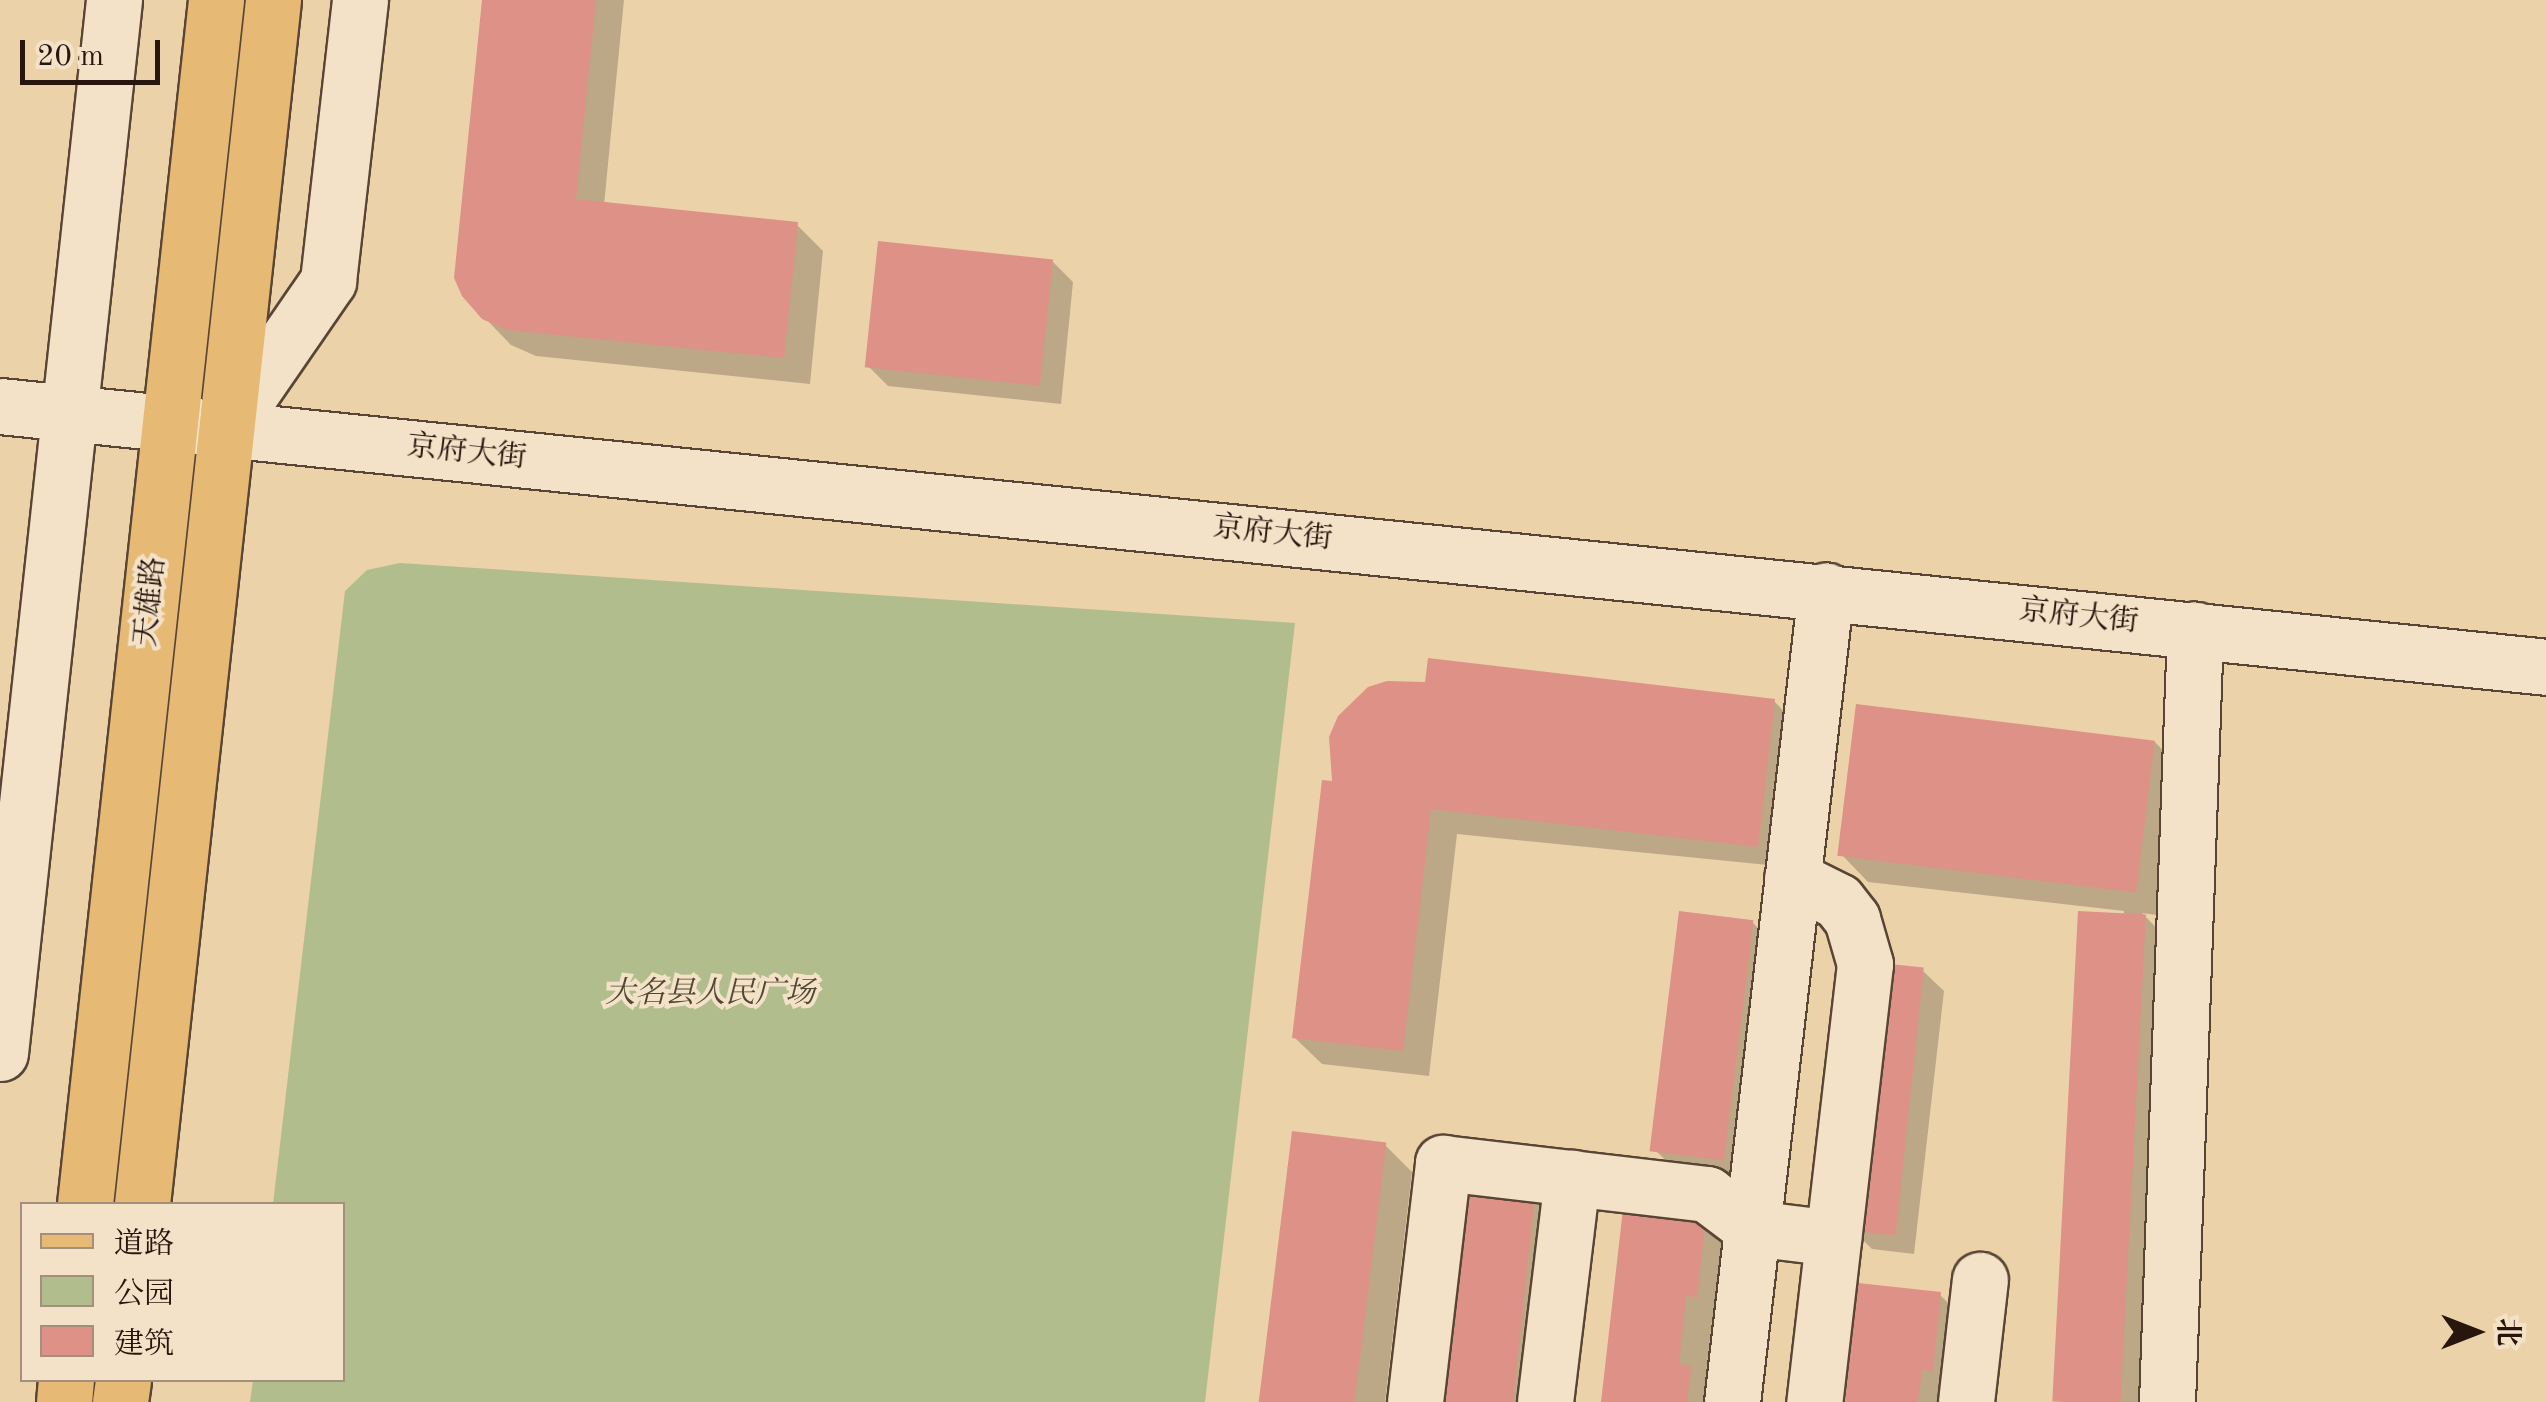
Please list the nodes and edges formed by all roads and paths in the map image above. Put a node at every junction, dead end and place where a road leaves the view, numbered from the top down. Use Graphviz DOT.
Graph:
graph roads {
  1 [pos="114,0"];
  2 [pos="216,0"];
  3 [pos="273,0"];
  4 [pos="360,0"];
  5 [pos="0,406"];
  6 [pos="70,413"];
  7 [pos="170,423"];
  8 [pos="226,428"];
  9 [pos="1826,590"];
  10 [pos="2195,630"];
  11 [pos="2546,667"];
  12 [pos="1792,878"];
  13 [pos="0,1053"];
  14 [pos="1572,1178"];
  15 [pos="85,1202"];
  16 [pos="142,1202"];
  17 [pos="1752,1228"];
  18 [pos="1833,1238"];
  19 [pos="1980,1280"];
  20 [pos="1416,1402"];
  21 [pos="1546,1402"];
  22 [pos="1732,1402"];
  23 [pos="1814,1402"];
  24 [pos="1966,1402"];
  25 [pos="2168,1402"];
  1 -- 6 [label="street"];
  2 -- 7 [label="main road, 天雄路"];
  3 -- 8 [label="main road, 天雄路"];
  4 -- 8 [label="street"];
  5 -- 6 [label="street, 京府大街"];
  6 -- 7 [label="street, 京府大街"];
  6 -- 13 [label="street"];
  7 -- 8 [label="street, 京府大街"];
  7 -- 15 [label="main road, 天雄路"];
  8 -- 9 [label="street, 京府大街"];
  8 -- 16 [label="main road, 天雄路"];
  9 -- 10 [label="street, 京府大街"];
  9 -- 12 [label="street"];
  10 -- 11 [label="street, 京府大街"];
  10 -- 25 [label="street"];
  12 -- 17 [label="street"];
  12 -- 18 [label="street"];
  14 -- 17 [label="street"];
  14 -- 20 [label="street"];
  14 -- 21 [label="street"];
  17 -- 18 [label="street"];
  17 -- 22 [label="street"];
  18 -- 23 [label="street"];
  19 -- 24 [label="street"];
}
